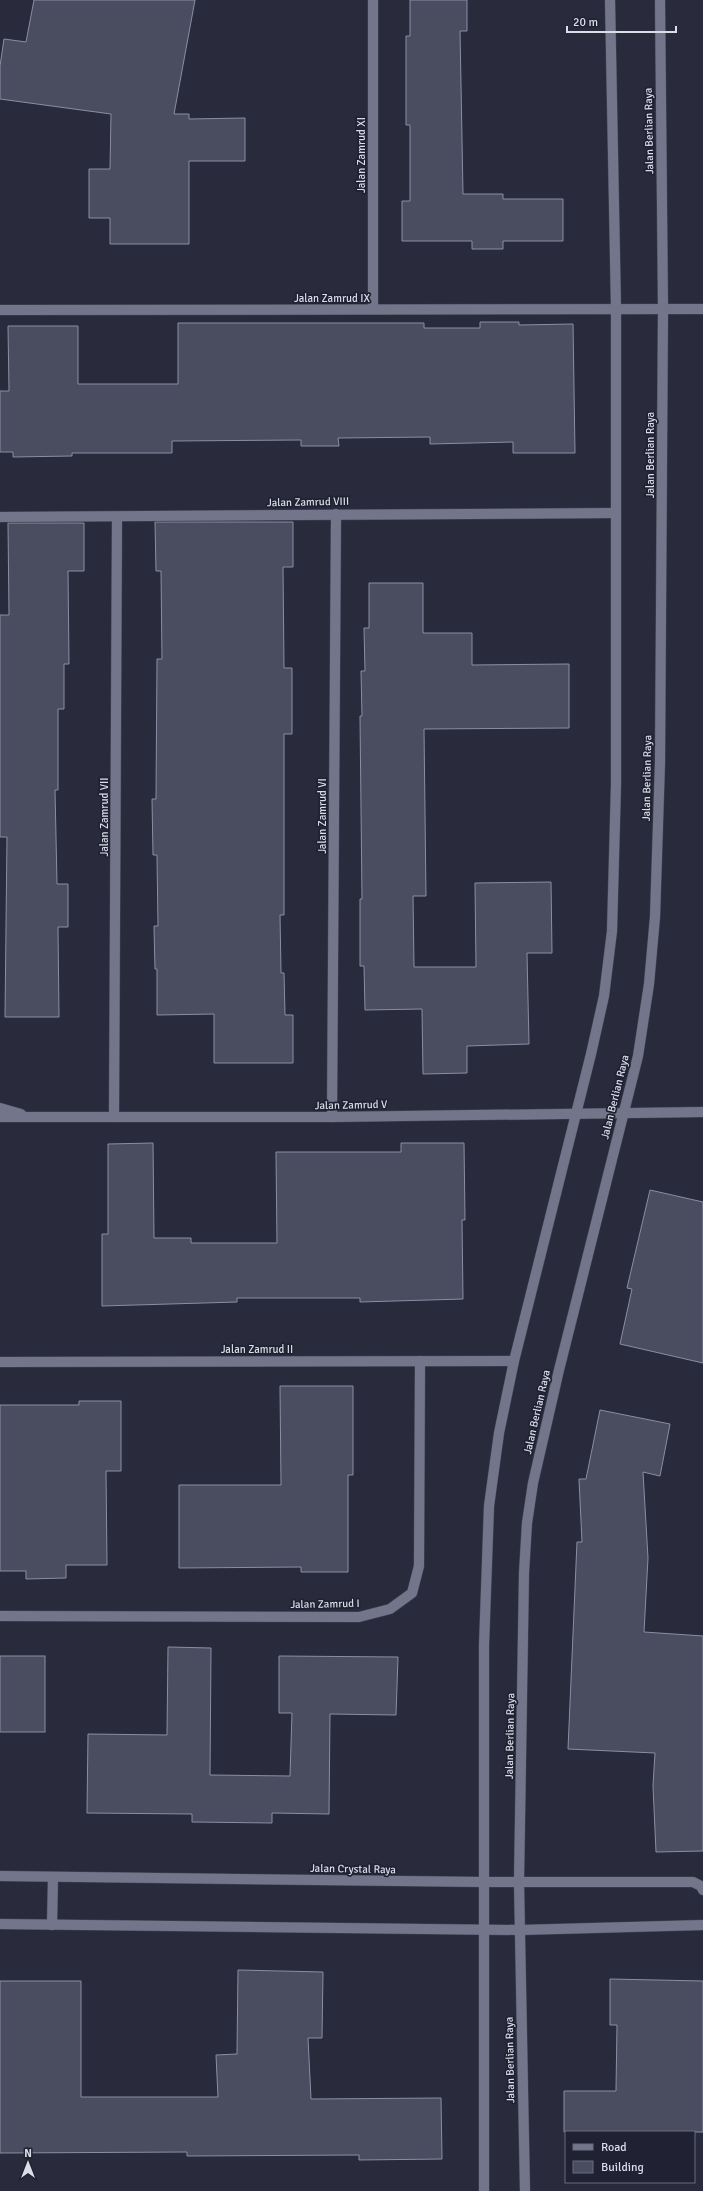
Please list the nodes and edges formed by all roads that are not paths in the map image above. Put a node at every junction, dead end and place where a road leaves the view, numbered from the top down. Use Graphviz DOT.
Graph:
graph roads {
  1 [pos="373,0"];
  2 [pos="610,0"];
  3 [pos="660,0"];
  4 [pos="616,309"];
  5 [pos="663,309"];
  6 [pos="703,309"];
  7 [pos="0,310"];
  8 [pos="374,310"];
  9 [pos="616,513"];
  10 [pos="336,514"];
  11 [pos="117,516"];
  12 [pos="0,517"];
  13 [pos="0,1108"];
  14 [pos="703,1112"];
  15 [pos="576,1114"];
  16 [pos="624,1114"];
  17 [pos="0,1117"];
  18 [pos="31,1117"];
  19 [pos="114,1117"];
  20 [pos="332,1117"];
  21 [pos="420,1360"];
  22 [pos="514,1361"];
  23 [pos="0,1362"];
  24 [pos="0,1616"];
  25 [pos="0,1876"];
  26 [pos="53,1877"];
  27 [pos="484,1882"];
  28 [pos="519,1882"];
  29 [pos="703,1890"];
  30 [pos="0,1924"];
  31 [pos="52,1925"];
  32 [pos="703,1925"];
  33 [pos="484,1929"];
  34 [pos="520,1930"];
  35 [pos="484,2191"];
  36 [pos="524,2191"];
  1 -- 8 [label="street, Jalan Zamrud XI"];
  2 -- 4 [label="street"];
  3 -- 5 [label="street, Jalan Berlian Raya"];
  4 -- 5 [label="street, Jalan Zamrud IX"];
  4 -- 8 [label="street, Jalan Zamrud IX"];
  4 -- 9 [label="street"];
  5 -- 6 [label="street, Jalan Zamrud IX"];
  5 -- 16 [label="street, Jalan Berlian Raya"];
  7 -- 8 [label="street, Jalan Zamrud IX"];
  9 -- 10 [label="street, Jalan Zamrud VIII"];
  9 -- 15 [label="street"];
  10 -- 11 [label="street, Jalan Zamrud VIII"];
  10 -- 20 [label="street, Jalan Zamrud VI"];
  11 -- 12 [label="street, Jalan Zamrud VIII"];
  11 -- 19 [label="street, Jalan Zamrud VII"];
  13 -- 18 [label="street"];
  14 -- 16 [label="street, Jalan Zamrud V"];
  15 -- 16 [label="street, Jalan Zamrud V"];
  15 -- 20 [label="street, Jalan Zamrud V"];
  15 -- 22 [label="street"];
  16 -- 28 [label="street, Jalan Berlian Raya"];
  17 -- 18 [label="street, Jalan Zamrud V"];
  18 -- 19 [label="street, Jalan Zamrud V"];
  19 -- 20 [label="street, Jalan Zamrud V"];
  21 -- 22 [label="street, Jalan Zamrud II"];
  21 -- 23 [label="street, Jalan Zamrud II"];
  21 -- 24 [label="street, Jalan Zamrud I"];
  22 -- 27 [label="street"];
  25 -- 26 [label="street, Jalan Crystal Raya"];
  26 -- 27 [label="street, Jalan Crystal Raya"];
  26 -- 31 [label="street"];
  27 -- 28 [label="street, Jalan Crystal Raya"];
  27 -- 33 [label="street"];
  28 -- 29 [label="street, Jalan Crystal Raya"];
  28 -- 34 [label="street, Jalan Berlian Raya"];
  30 -- 31 [label="street"];
  31 -- 33 [label="street"];
  32 -- 34 [label="street"];
  33 -- 34 [label="street"];
  33 -- 35 [label="street"];
  34 -- 36 [label="street, Jalan Berlian Raya"];
}
